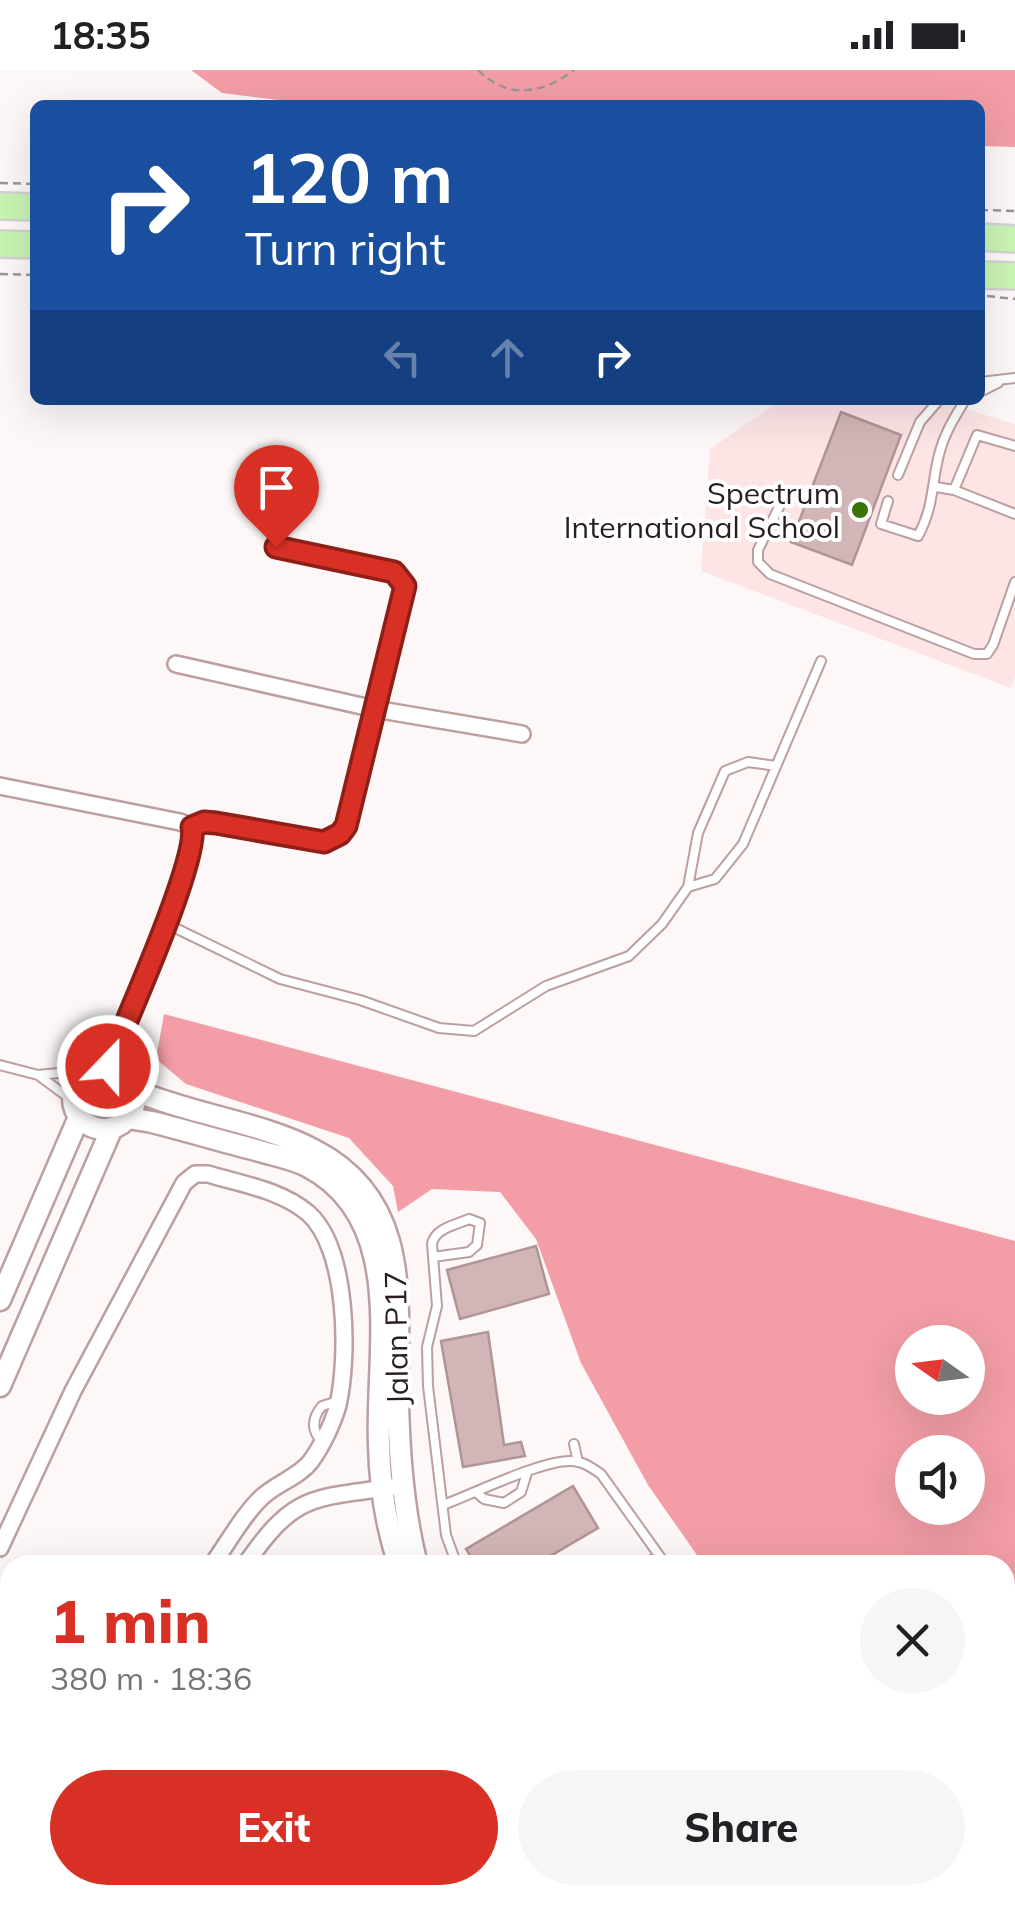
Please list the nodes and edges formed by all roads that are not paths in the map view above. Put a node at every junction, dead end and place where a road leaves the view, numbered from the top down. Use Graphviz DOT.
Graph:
graph roads {
  1 [pos="0,206"];
  2 [pos="30,207"];
  3 [pos="985,237"];
  4 [pos="1015,239"];
  5 [pos="0,244"];
  6 [pos="30,245"];
  7 [pos="985,275"];
  8 [pos="1015,276"];
  9 [pos="1011,379"];
  10 [pos="985,382"];
  11 [pos="985,390"];
  12 [pos="935,405"];
  13 [pos="962,405"];
  14 [pos="1015,446"];
  15 [pos="898,474"];
  16 [pos="936,487"];
  17 [pos="954,490"];
  18 [pos="782,501"];
  19 [pos="888,501"];
  20 [pos="1015,514"];
  21 [pos="276,547"];
  22 [pos="1015,582"];
  23 [pos="821,661"];
  24 [pos="176,664"];
  25 [pos="375,708"];
  26 [pos="522,734"];
  27 [pos="776,766"];
  28 [pos="0,786"];
  29 [pos="192,827"];
  30 [pos="688,887"];
  31 [pos="165,923"];
  32 [pos="0,1065"];
  33 [pos="98,1068"];
  34 [pos="38,1076"];
  35 [pos="134,1090"];
  36 [pos="76,1108"];
  37 [pos="120,1123"];
  38 [pos="433,1257"];
  39 [pos="0,1300"];
  40 [pos="0,1386"];
  41 [pos="574,1444"];
  42 [pos="578,1462"];
  43 [pos="527,1473"];
  44 [pos="392,1488"];
  45 [pos="476,1492"];
  46 [pos="443,1506"];
  47 [pos="0,1548"];
  48 [pos="219,1555"];
  49 [pos="252,1555"];
  50 [pos="398,1555"];
  51 [pos="414,1555"];
  52 [pos="453,1555"];
  53 [pos="659,1555"];
  1 -- 2 [label="main road"];
  3 -- 4 [label="main road"];
  5 -- 6 [label="main road"];
  7 -- 8 [label="main road"];
  9 -- 10 [label="lane"];
  9 -- 11 [label="lane"];
  12 -- 15 [label="lane"];
  13 -- 16 [label="lane"];
  14 -- 17 [label="lane"];
  16 -- 17 [label="lane"];
  16 -- 19 [label="lane"];
  17 -- 20 [label="lane"];
  18 -- 22 [label="lane"];
  21 -- 25 [label="street"];
  23 -- 27 [label="lane"];
  24 -- 25 [label="street"];
  25 -- 26 [label="street"];
  25 -- 29 [label="street"];
  27 -- 30 [label="lane"];
  27 -- 30 [label="lane"];
  28 -- 29 [label="street"];
  29 -- 31 [label="street"];
  30 -- 31 [label="lane"];
  31 -- 33 [label="street"];
  32 -- 34 [label="lane"];
  33 -- 34 [label="lane"];
  33 -- 35 [label="street"];
  33 -- 36 [label="street"];
  34 -- 36 [label="lane"];
  35 -- 37 [label="street"];
  35 -- 44 [label="street, Jalan P17"];
  36 -- 37 [label="street"];
  36 -- 39 [label="street"];
  37 -- 40 [label="street"];
  37 -- 44 [label="street, Jalan P17"];
  38 -- 38 [label="lane"];
  38 -- 46 [label="lane"];
  41 -- 42 [label="lane"];
  42 -- 43 [label="lane"];
  42 -- 53 [label="lane"];
  43 -- 45 [label="lane"];
  43 -- 45 [label="lane"];
  44 -- 49 [label="street"];
  44 -- 50 [label="street, Jalan P17"];
  44 -- 51 [label="street, Jalan P17"];
  45 -- 46 [label="lane"];
  46 -- 52 [label="lane"];
  47 -- 48 [label="street"];
}
